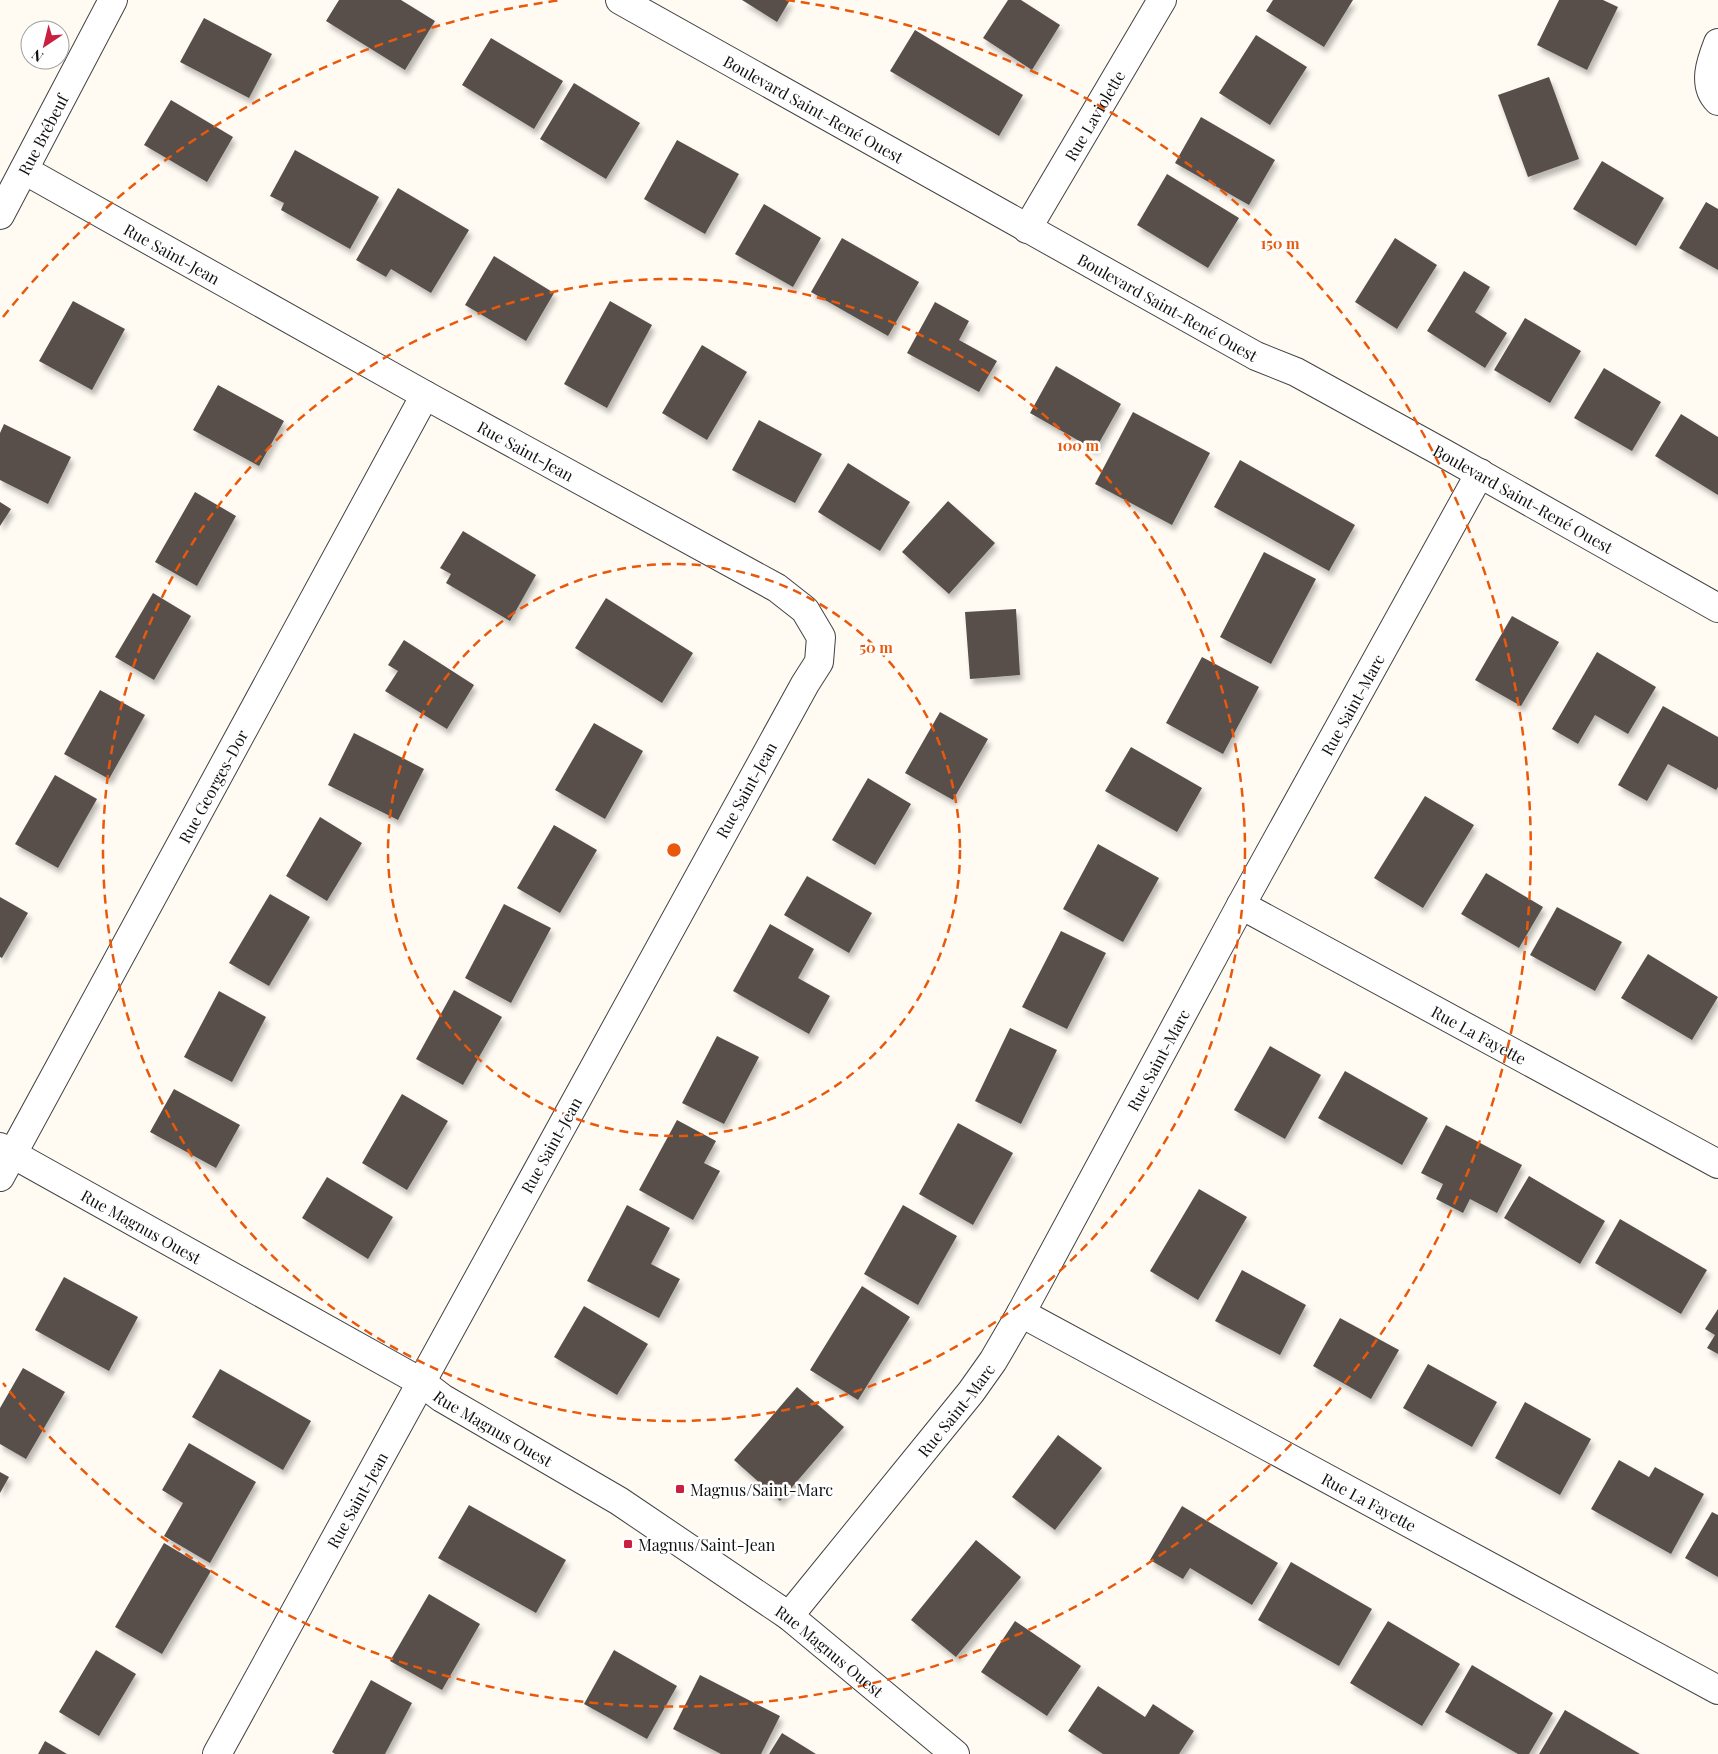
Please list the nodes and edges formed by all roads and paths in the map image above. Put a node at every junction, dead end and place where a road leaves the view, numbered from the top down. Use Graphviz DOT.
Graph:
graph roads {
  1 [pos="113,0"];
  2 [pos="1162,0"];
  3 [pos="625,1"];
  4 [pos="1718,43"];
  5 [pos="1718,102"];
  6 [pos="9,190"];
  7 [pos="1027,229"];
  8 [pos="426,395"];
  9 [pos="1480,473"];
  10 [pos="1718,608"];
  11 [pos="1242,904"];
  12 [pos="4,1160"];
  13 [pos="1718,1164"];
  14 [pos="1021,1313"];
  15 [pos="421,1382"];
  16 [pos="790,1616"];
  17 [pos="1718,1690"];
  18 [pos="217,1754"];
  19 [pos="955,1754"];
  1 -- 6 [label="street, Rue Brébeuf"];
  2 -- 7 [label="street, Rue Laviolette"];
  3 -- 7 [label="street, Boulevard Saint-René Ouest"];
  4 -- 5 [label="street"];
  6 -- 8 [label="street, Rue Saint-Jean"];
  7 -- 9 [label="street, Boulevard Saint-René Ouest"];
  8 -- 12 [label="street, Rue Georges-Dor"];
  8 -- 15 [label="street, Rue Saint-Jean"];
  9 -- 10 [label="street, Boulevard Saint-René Ouest"];
  9 -- 11 [label="street, Rue Saint-Marc"];
  11 -- 13 [label="street, Rue La Fayette"];
  11 -- 14 [label="street, Rue Saint-Marc"];
  12 -- 15 [label="street, Rue Magnus Ouest"];
  14 -- 16 [label="street, Rue Saint-Marc"];
  14 -- 17 [label="street, Rue La Fayette"];
  15 -- 16 [label="street, Rue Magnus Ouest"];
  15 -- 18 [label="street, Rue Saint-Jean"];
  16 -- 19 [label="street, Rue Magnus Ouest"];
}
